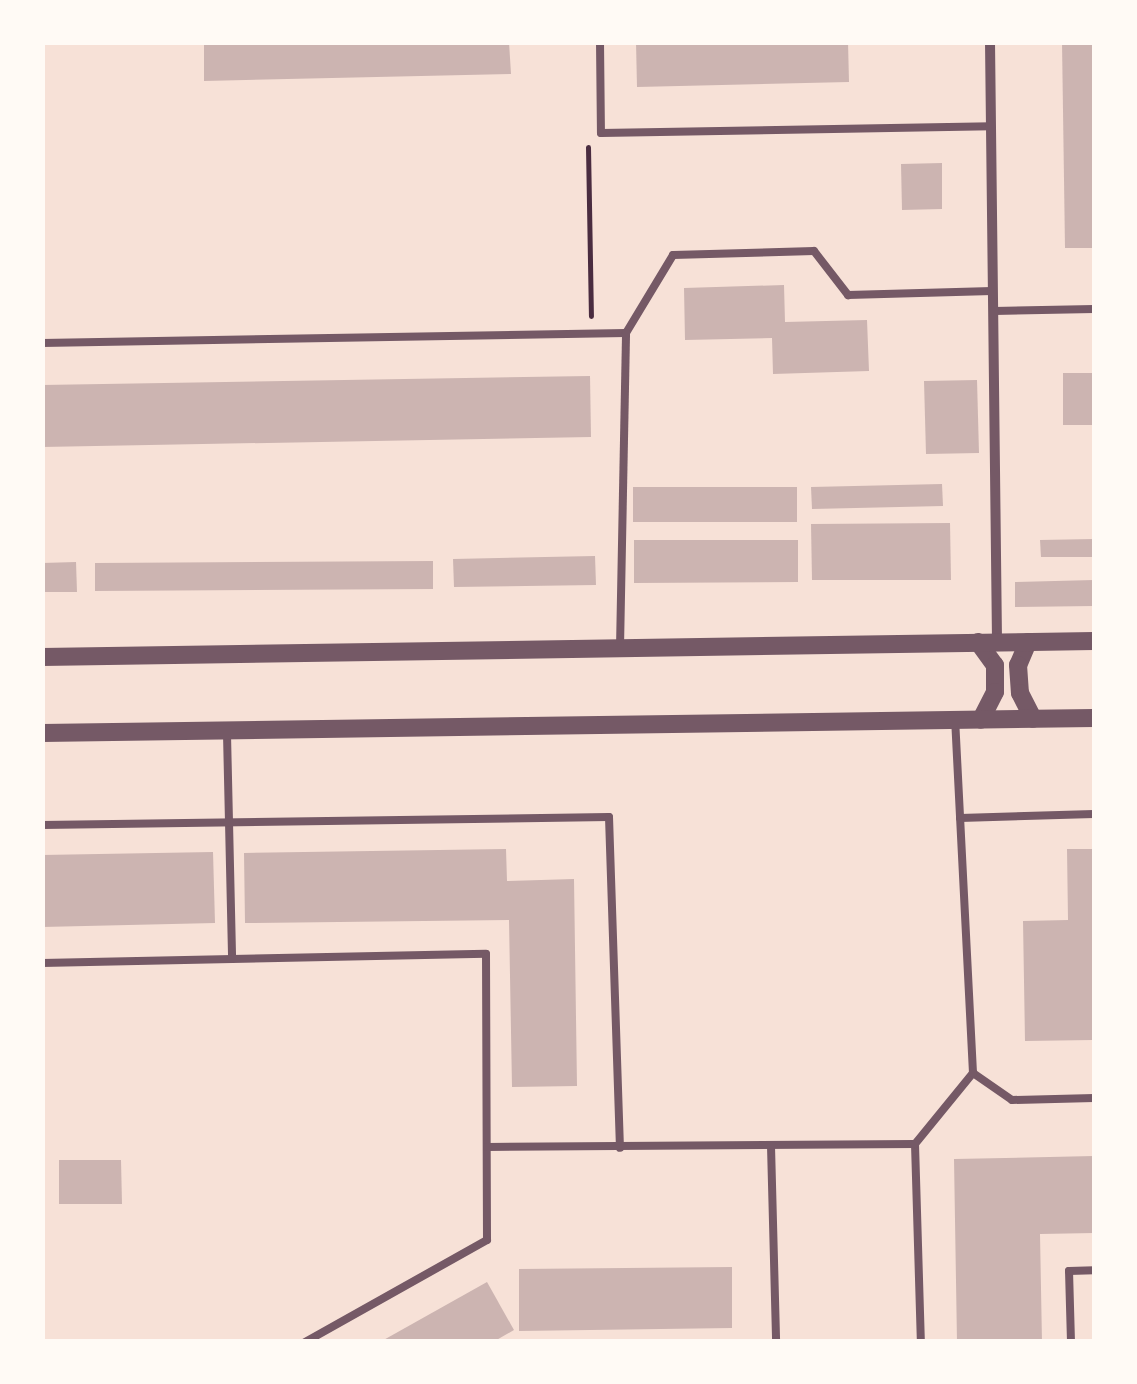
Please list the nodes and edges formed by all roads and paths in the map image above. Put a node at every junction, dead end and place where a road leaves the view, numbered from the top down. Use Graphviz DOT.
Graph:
graph roads {
  1 [pos="600,42"];
  2 [pos="990,42"];
  3 [pos="991,126"];
  4 [pos="992,291"];
  5 [pos="1094,309"];
  6 [pos="994,312"];
  7 [pos="626,333"];
  8 [pos="42,343"];
  9 [pos="1094,641"];
  10 [pos="987,642"];
  11 [pos="1028,642"];
  12 [pos="620,648"];
  13 [pos="42,657"];
  14 [pos="1094,718"];
  15 [pos="1033,719"];
  16 [pos="981,720"];
  17 [pos="954,721"];
  18 [pos="227,731"];
  19 [pos="42,733"];
  20 [pos="1094,814"];
  21 [pos="960,818"];
  22 [pos="229,822"];
  23 [pos="42,825"];
  24 [pos="232,959"];
  25 [pos="42,963"];
  26 [pos="973,1073"];
  27 [pos="1094,1098"];
  28 [pos="915,1144"];
  29 [pos="487,1146"];
  30 [pos="771,1146"];
  31 [pos="620,1148"];
  32 [pos="1094,1270"];
  33 [pos="305,1342"];
  34 [pos="776,1342"];
  35 [pos="921,1342"];
  36 [pos="1071,1342"];
  1 -- 3 [label="lane"];
  2 -- 3 [label="street"];
  3 -- 4 [label="street"];
  4 -- 6 [label="street"];
  4 -- 7 [label="lane"];
  5 -- 6 [label="lane"];
  6 -- 10 [label="street"];
  7 -- 8 [label="lane"];
  7 -- 12 [label="lane"];
  9 -- 11 [label="street"];
  10 -- 11 [label="street"];
  10 -- 12 [label="street"];
  10 -- 16 [label="street"];
  11 -- 15 [label="street"];
  12 -- 13 [label="street"];
  14 -- 15 [label="street"];
  15 -- 16 [label="street"];
  16 -- 17 [label="street"];
  17 -- 18 [label="street"];
  17 -- 21 [label="lane"];
  18 -- 19 [label="street"];
  18 -- 22 [label="lane"];
  20 -- 21 [label="lane"];
  21 -- 26 [label="lane"];
  22 -- 23 [label="lane"];
  22 -- 24 [label="lane"];
  22 -- 31 [label="lane"];
  24 -- 25 [label="lane"];
  24 -- 29 [label="lane"];
  26 -- 27 [label="lane"];
  26 -- 28 [label="lane"];
  28 -- 30 [label="lane"];
  28 -- 35 [label="lane"];
  29 -- 31 [label="lane"];
  29 -- 33 [label="lane"];
  30 -- 31 [label="lane"];
  30 -- 34 [label="lane"];
  32 -- 36 [label="lane"];
}
